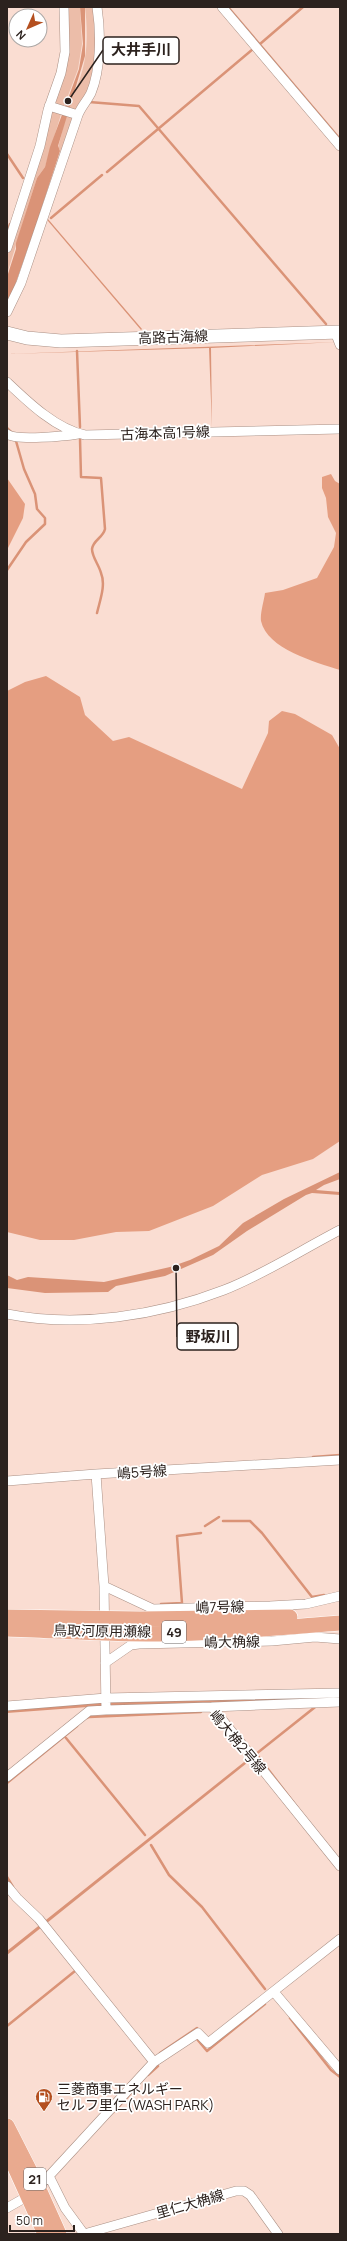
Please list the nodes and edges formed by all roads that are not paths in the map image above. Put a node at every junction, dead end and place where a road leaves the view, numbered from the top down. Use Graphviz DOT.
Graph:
graph roads {
  1 [pos="64,7"];
  2 [pos="97,7"];
  3 [pos="222,7"];
  4 [pos="49,106"];
  5 [pos="78,115"];
  6 [pos="340,146"];
  7 [pos="7,248"];
  8 [pos="7,312"];
  9 [pos="337,332"];
  10 [pos="7,333"];
  11 [pos="340,345"];
  12 [pos="7,382"];
  13 [pos="340,429"];
  14 [pos="7,434"];
  15 [pos="78,434"];
  16 [pos="340,1230"];
  17 [pos="7,1314"];
  18 [pos="340,1460"];
  19 [pos="96,1474"];
  20 [pos="7,1481"];
  21 [pos="104,1586"];
  22 [pos="340,1596"];
  23 [pos="340,1613"];
  24 [pos="7,1617"];
  25 [pos="340,1623"];
  26 [pos="105,1626"];
  27 [pos="7,1630"];
  28 [pos="340,1638"];
  29 [pos="104,1663"];
  30 [pos="340,1693"];
  31 [pos="106,1698"];
  32 [pos="340,1702"];
  33 [pos="7,1706"];
  34 [pos="212,1707"];
  35 [pos="106,1710"];
  36 [pos="7,1777"];
  37 [pos="340,1866"];
  38 [pos="7,1886"];
  39 [pos="340,1938"];
  40 [pos="274,1992"];
  41 [pos="154,2062"];
  42 [pos="340,2070"];
  43 [pos="7,2126"];
  44 [pos="7,2150"];
  45 [pos="49,2176"];
  46 [pos="33,2191"];
  47 [pos="7,2208"];
  48 [pos="45,2234"];
  49 [pos="59,2234"];
  50 [pos="278,2234"];
  1 -- 4 [label="street"];
  2 -- 5 [label="street"];
  3 -- 6 [label="street"];
  4 -- 5 [label="street"];
  4 -- 7 [label="street"];
  5 -- 8 [label="street"];
  9 -- 10 [label="main road, 高路古海線"];
  9 -- 11 [label="street"];
  12 -- 15 [label="street, 古海本高1号線"];
  13 -- 15 [label="street, 古海本高1号線"];
  14 -- 15 [label="street"];
  16 -- 17 [label="street"];
  18 -- 19 [label="street, 嶋5号線"];
  19 -- 20 [label="street, 嶋5号線"];
  19 -- 21 [label="street"];
  21 -- 22 [label="street, 嶋7号線"];
  21 -- 26 [label="street"];
  23 -- 26 [label="main road, 鳥取河原用瀬線 / 49"];
  24 -- 26 [label="main road, 鳥取河原用瀬線 / 49"];
  25 -- 26 [label="main road, 鳥取河原用瀬線 / 49"];
  26 -- 27 [label="main road, 鳥取河原用瀬線 / 49"];
  26 -- 29 [label="street"];
  28 -- 29 [label="street, 嶋大桷線"];
  29 -- 31 [label="street"];
  30 -- 31 [label="street"];
  31 -- 33 [label="street"];
  31 -- 35 [label="street"];
  32 -- 34 [label="street"];
  34 -- 35 [label="street, 嶋大桷2号線"];
  34 -- 37 [label="street, 嶋大桷2号線"];
  35 -- 36 [label="street, 嶋大桷2号線"];
  38 -- 41 [label="street"];
  39 -- 40 [label="street"];
  40 -- 41 [label="street"];
  40 -- 42 [label="street"];
  41 -- 45 [label="street"];
  43 -- 46 [label="main road, 21"];
  44 -- 46 [label="main road, 21"];
  45 -- 46 [label="street"];
  45 -- 50 [label="street, 里仁大桷線"];
  46 -- 47 [label="street"];
  46 -- 48 [label="main road, 21"];
  46 -- 49 [label="main road, 21"];
}
